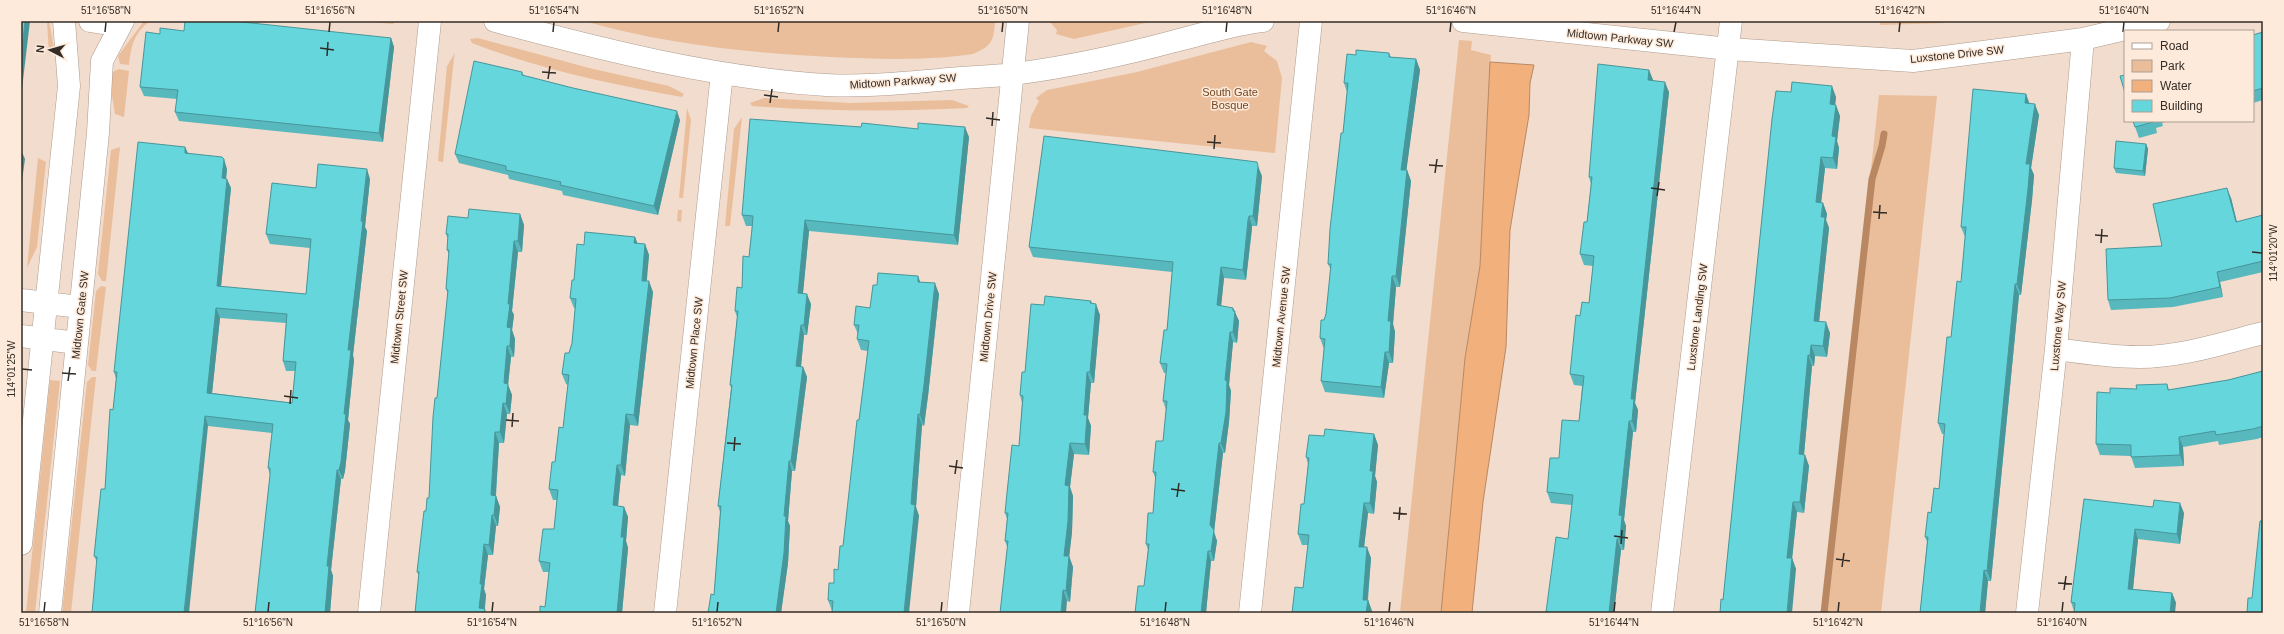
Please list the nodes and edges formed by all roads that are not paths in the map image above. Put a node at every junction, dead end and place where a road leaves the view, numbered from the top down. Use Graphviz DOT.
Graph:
graph roads {
  1 [pos="64,21"];
  2 [pos="90,21"];
  3 [pos="115,21"];
  4 [pos="123,21"];
  5 [pos="430,21"];
  6 [pos="495,21"];
  7 [pos="1018,21"];
  8 [pos="1263,21"];
  9 [pos="1311,21"];
  10 [pos="1463,21"];
  11 [pos="1731,21"];
  12 [pos="2159,21"];
  13 [pos="2083,39"];
  14 [pos="1729,49"];
  15 [pos="722,73"];
  16 [pos="1013,74"];
  17 [pos="21,300"];
  18 [pos="47,303"];
  19 [pos="80,307"];
  20 [pos="2263,333"];
  21 [pos="21,336"];
  22 [pos="43,338"];
  23 [pos="77,343"];
  24 [pos="2056,349"];
  25 [pos="21,544"];
  26 [pos="50,613"];
  27 [pos="369,613"];
  28 [pos="665,613"];
  29 [pos="958,613"];
  30 [pos="1250,613"];
  31 [pos="1662,613"];
  32 [pos="2027,613"];
  1 -- 18 [label="street"];
  2 -- 3 [label="street"];
  4 -- 19 [label="street, Midtown Gate SW"];
  5 -- 27 [label="street, Midtown Street SW"];
  6 -- 15 [label="street, Midtown Parkway SW"];
  7 -- 16 [label="street, Midtown Drive SW"];
  8 -- 16 [label="street, Midtown Parkway SW"];
  9 -- 30 [label="street, Midtown Avenue SW"];
  10 -- 14 [label="street, Midtown Parkway SW"];
  11 -- 14 [label="street, Luxstone Landing SW"];
  12 -- 13 [label="street, Luxstone Drive SW"];
  13 -- 14 [label="street, Luxstone Drive SW"];
  13 -- 24 [label="street, Luxstone Way SW"];
  14 -- 31 [label="street, Luxstone Landing SW"];
  15 -- 16 [label="street, Midtown Parkway SW"];
  15 -- 28 [label="street, Midtown Place SW"];
  16 -- 29 [label="street, Midtown Drive SW"];
  17 -- 18 [label="street"];
  18 -- 19 [label="street"];
  18 -- 22 [label="street"];
  19 -- 23 [label="street, Midtown Gate SW"];
  20 -- 24 [label="street"];
  21 -- 22 [label="street"];
  22 -- 23 [label="street"];
  22 -- 25 [label="street"];
  23 -- 26 [label="street, Midtown Gate SW"];
  24 -- 32 [label="street, Luxstone Way SW"];
}
